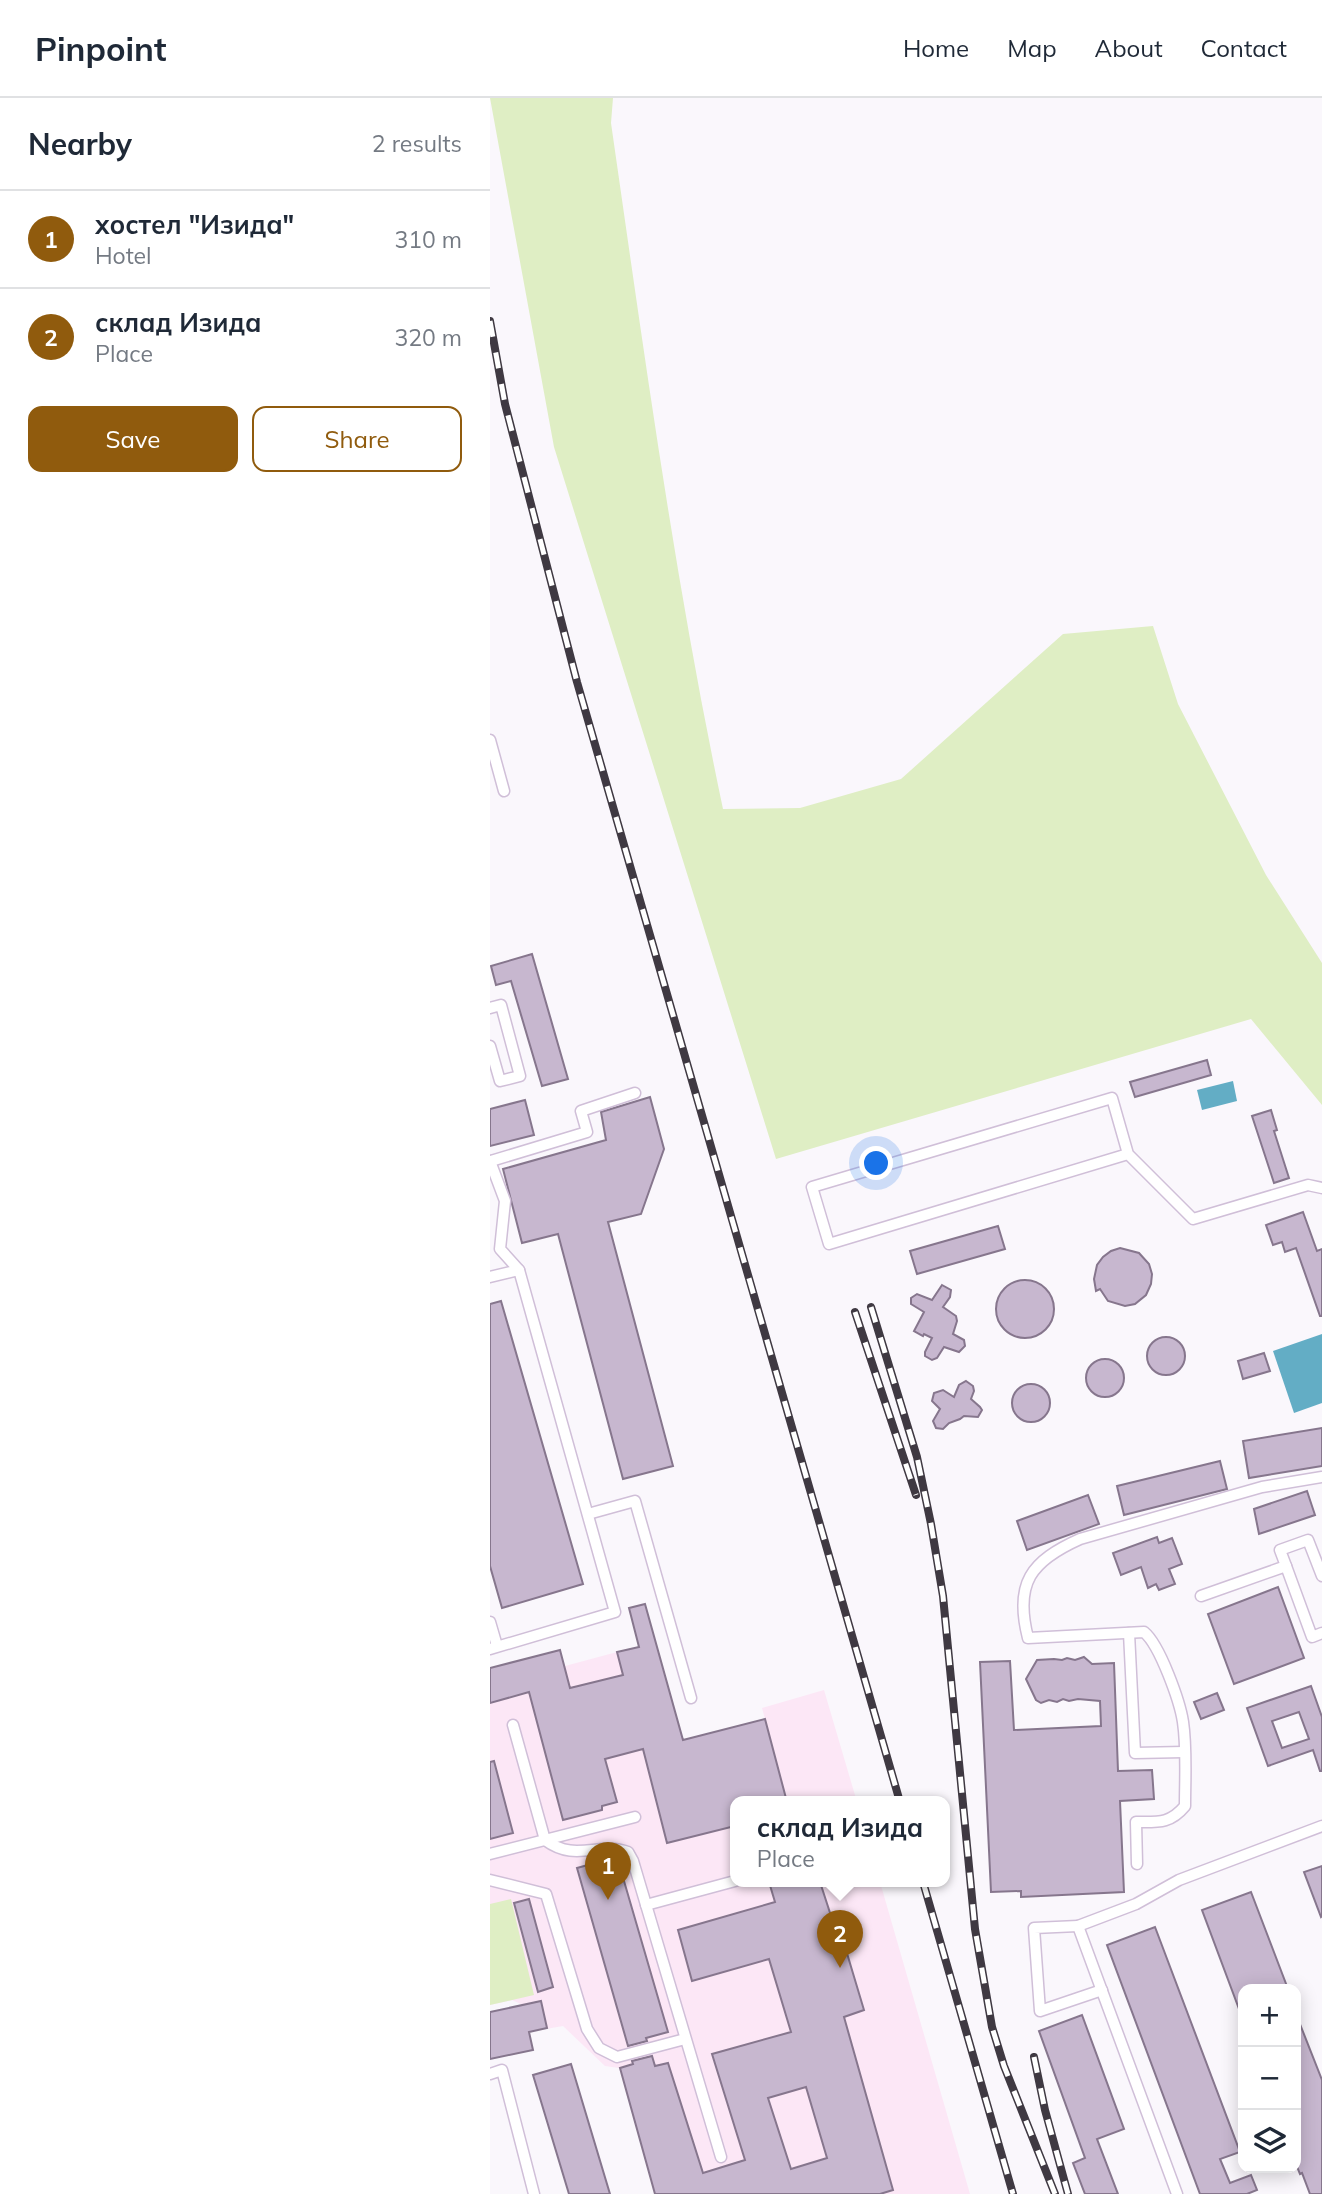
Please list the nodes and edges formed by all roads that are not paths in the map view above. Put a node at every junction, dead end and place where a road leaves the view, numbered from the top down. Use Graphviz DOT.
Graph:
graph roads {
  1 [pos="490,740"];
  2 [pos="504,791"];
  3 [pos="490,1007"];
  4 [pos="490,1046"];
  5 [pos="635,1093"];
  6 [pos="1128,1154"];
  7 [pos="490,1161"];
  8 [pos="1322,1188"];
  9 [pos="519,1270"];
  10 [pos="490,1277"];
  11 [pos="1322,1477"];
  12 [pos="588,1514"];
  13 [pos="1286,1566"];
  14 [pos="1322,1576"];
  15 [pos="1201,1596"];
  16 [pos="490,1622"];
  17 [pos="1129,1633"];
  18 [pos="1322,1633"];
  19 [pos="494,1647"];
  20 [pos="691,1698"];
  21 [pos="513,1725"];
  22 [pos="1184,1752"];
  23 [pos="635,1817"];
  24 [pos="1322,1826"];
  25 [pos="545,1840"];
  26 [pos="490,1854"];
  27 [pos="1137,1864"];
  28 [pos="490,1880"];
  29 [pos="730,1882"];
  30 [pos="646,1905"];
  31 [pos="1078,1926"];
  32 [pos="1102,1990"];
  33 [pos="685,2039"];
  34 [pos="490,2074"];
  35 [pos="721,2157"];
  36 [pos="534,2194"];
  37 [pos="1177,2194"];
  1 -- 2 [label="lane"];
  3 -- 4 [label="lane"];
  5 -- 7 [label="lane"];
  6 -- 6 [label="lane"];
  6 -- 8 [label="lane"];
  7 -- 9 [label="lane"];
  9 -- 10 [label="lane"];
  9 -- 12 [label="lane"];
  11 -- 17 [label="lane"];
  12 -- 19 [label="lane"];
  12 -- 20 [label="lane"];
  13 -- 14 [label="lane"];
  13 -- 15 [label="lane"];
  13 -- 18 [label="lane"];
  16 -- 19 [label="lane"];
  17 -- 22 [label="lane"];
  17 -- 22 [label="lane"];
  21 -- 25 [label="lane"];
  22 -- 27 [label="lane"];
  23 -- 25 [label="lane"];
  24 -- 31 [label="lane"];
  25 -- 26 [label="lane"];
  25 -- 30 [label="lane"];
  28 -- 33 [label="lane"];
  29 -- 30 [label="lane"];
  30 -- 33 [label="lane"];
  31 -- 32 [label="lane"];
  31 -- 32 [label="lane"];
  32 -- 37 [label="lane"];
  33 -- 35 [label="lane"];
  34 -- 36 [label="lane"];
}
